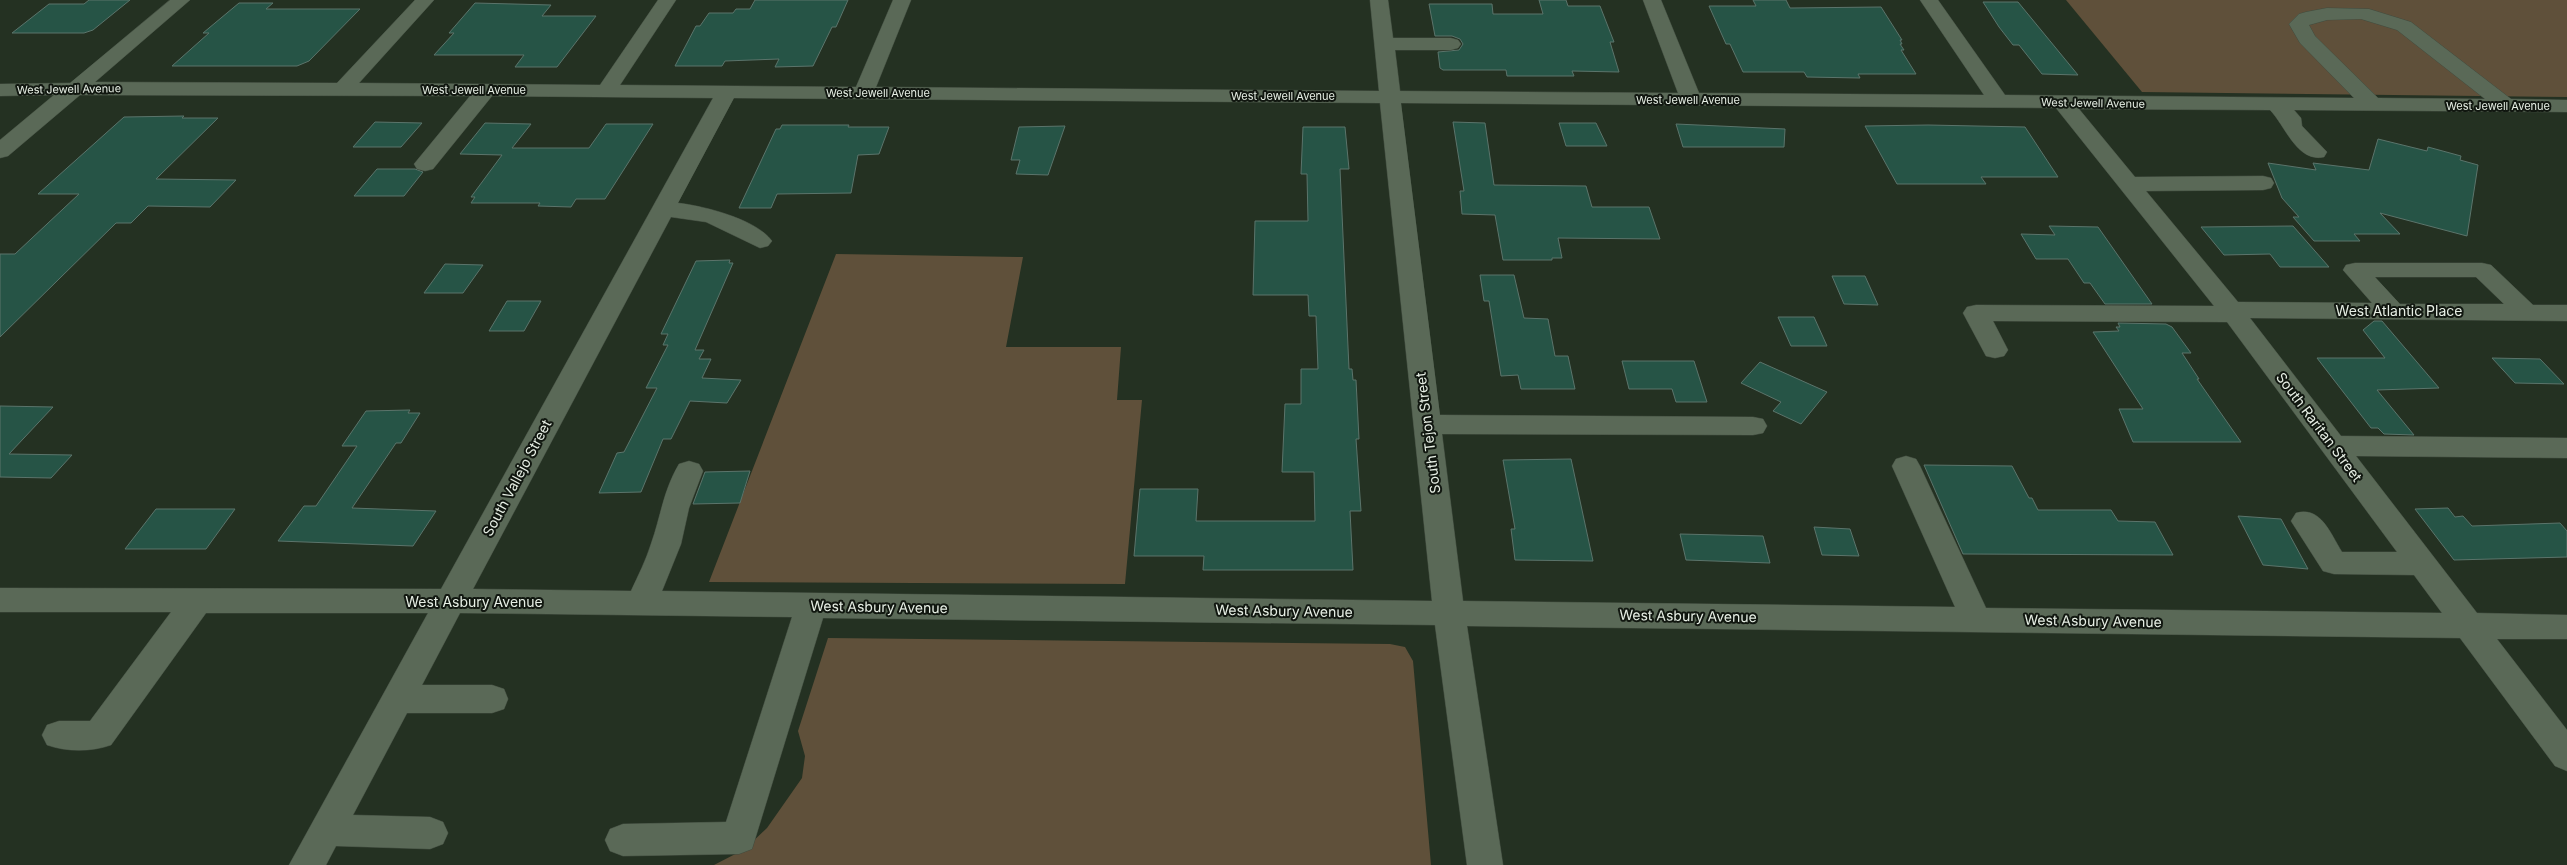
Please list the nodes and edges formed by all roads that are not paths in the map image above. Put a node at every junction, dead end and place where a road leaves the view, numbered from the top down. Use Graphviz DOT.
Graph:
graph roads {
  1 [pos="181,0"];
  2 [pos="425,0"];
  3 [pos="667,0"];
  4 [pos="902,0"];
  5 [pos="1379,0"];
  6 [pos="1652,0"];
  7 [pos="1929,0"];
  8 [pos="1384,44"];
  9 [pos="1451,44"];
  10 [pos="75,89"];
  11 [pos="0,90"];
  12 [pos="342,90"];
  13 [pos="486,90"];
  14 [pos="606,91"];
  15 [pos="727,92"];
  16 [pos="863,94"];
  17 [pos="1390,97"];
  18 [pos="1691,100"];
  19 [pos="1999,102"];
  20 [pos="2063,103"];
  21 [pos="2277,105"];
  22 [pos="2373,105"];
  23 [pos="2507,106"];
  24 [pos="2567,106"];
  25 [pos="0,151"];
  26 [pos="2316,152"];
  27 [pos="425,164"];
  28 [pos="2263,183"];
  29 [pos="2129,184"];
  30 [pos="662,210"];
  31 [pos="760,242"];
  32 [pos="2393,311"];
  33 [pos="2232,312"];
  34 [pos="2526,312"];
  35 [pos="2567,313"];
  36 [pos="1995,350"];
  37 [pos="1427,424"];
  38 [pos="1753,426"];
  39 [pos="2333,446"];
  40 [pos="2567,448"];
  41 [pos="1906,466"];
  42 [pos="689,471"];
  43 [pos="2306,520"];
  44 [pos="2422,564"];
  45 [pos="0,600"];
  46 [pos="196,602"];
  47 [pos="450,602"];
  48 [pos="641,604"];
  49 [pos="811,606"];
  50 [pos="1449,613"];
  51 [pos="1976,619"];
  52 [pos="2468,625"];
  53 [pos="2567,627"];
  54 [pos="397,699"];
  55 [pos="492,699"];
  56 [pos="59,735"];
  57 [pos="2567,756"];
  58 [pos="326,830"];
  59 [pos="430,833"];
  60 [pos="623,840"];
  61 [pos="307,865"];
  62 [pos="1485,865"];
  1 -- 10 [label="street"];
  2 -- 12 [label="street"];
  3 -- 14 [label="street"];
  4 -- 16 [label="street"];
  5 -- 8 [label="street, South Tejon Street"];
  6 -- 18 [label="street"];
  7 -- 19 [label="street"];
  8 -- 9 [label="street"];
  8 -- 17 [label="street, South Tejon Street"];
  10 -- 11 [label="street, West Jewell Avenue"];
  10 -- 12 [label="street, West Jewell Avenue"];
  10 -- 25 [label="street"];
  12 -- 13 [label="street, West Jewell Avenue"];
  13 -- 14 [label="street, West Jewell Avenue"];
  13 -- 27 [label="street"];
  14 -- 15 [label="street, West Jewell Avenue"];
  15 -- 16 [label="street, West Jewell Avenue"];
  15 -- 30 [label="street, South Vallejo Street"];
  16 -- 17 [label="street, West Jewell Avenue"];
  17 -- 18 [label="street, West Jewell Avenue"];
  17 -- 37 [label="street, South Tejon Street"];
  18 -- 19 [label="street, West Jewell Avenue"];
  19 -- 20 [label="street, West Jewell Avenue"];
  20 -- 21 [label="street, West Jewell Avenue"];
  20 -- 29 [label="street, South Raritan Street"];
  21 -- 22 [label="street, West Jewell Avenue"];
  21 -- 26 [label="street"];
  22 -- 23 [label="street, West Jewell Avenue"];
  22 -- 23 [label="street"];
  23 -- 24 [label="street, West Jewell Avenue"];
  28 -- 29 [label="street"];
  29 -- 33 [label="street, South Raritan Street"];
  30 -- 31 [label="street"];
  30 -- 47 [label="street, South Vallejo Street"];
  32 -- 33 [label="street, West Atlantic Place"];
  32 -- 34 [label="street, West Atlantic Place"];
  32 -- 34 [label="street"];
  33 -- 36 [label="street, West Atlantic Place"];
  33 -- 39 [label="street, South Raritan Street"];
  34 -- 35 [label="street, West Atlantic Place"];
  37 -- 38 [label="street"];
  37 -- 50 [label="street, South Tejon Street"];
  39 -- 40 [label="street"];
  39 -- 44 [label="street, South Raritan Street"];
  41 -- 51 [label="street"];
  42 -- 48 [label="street"];
  43 -- 44 [label="street"];
  44 -- 52 [label="street, South Raritan Street"];
  45 -- 46 [label="street, West Asbury Avenue"];
  46 -- 47 [label="street, West Asbury Avenue"];
  46 -- 56 [label="street"];
  47 -- 48 [label="street, West Asbury Avenue"];
  47 -- 54 [label="street, South Vallejo Street"];
  48 -- 49 [label="street, West Asbury Avenue"];
  49 -- 50 [label="street, West Asbury Avenue"];
  49 -- 60 [label="street"];
  50 -- 51 [label="street, West Asbury Avenue"];
  50 -- 62 [label="street, South Tejon Street"];
  51 -- 52 [label="street, West Asbury Avenue"];
  52 -- 53 [label="street, West Asbury Avenue"];
  52 -- 57 [label="street, South Raritan Street"];
  54 -- 55 [label="street"];
  54 -- 58 [label="street, South Vallejo Street"];
  58 -- 59 [label="street"];
  58 -- 61 [label="street, South Vallejo Street"];
}
